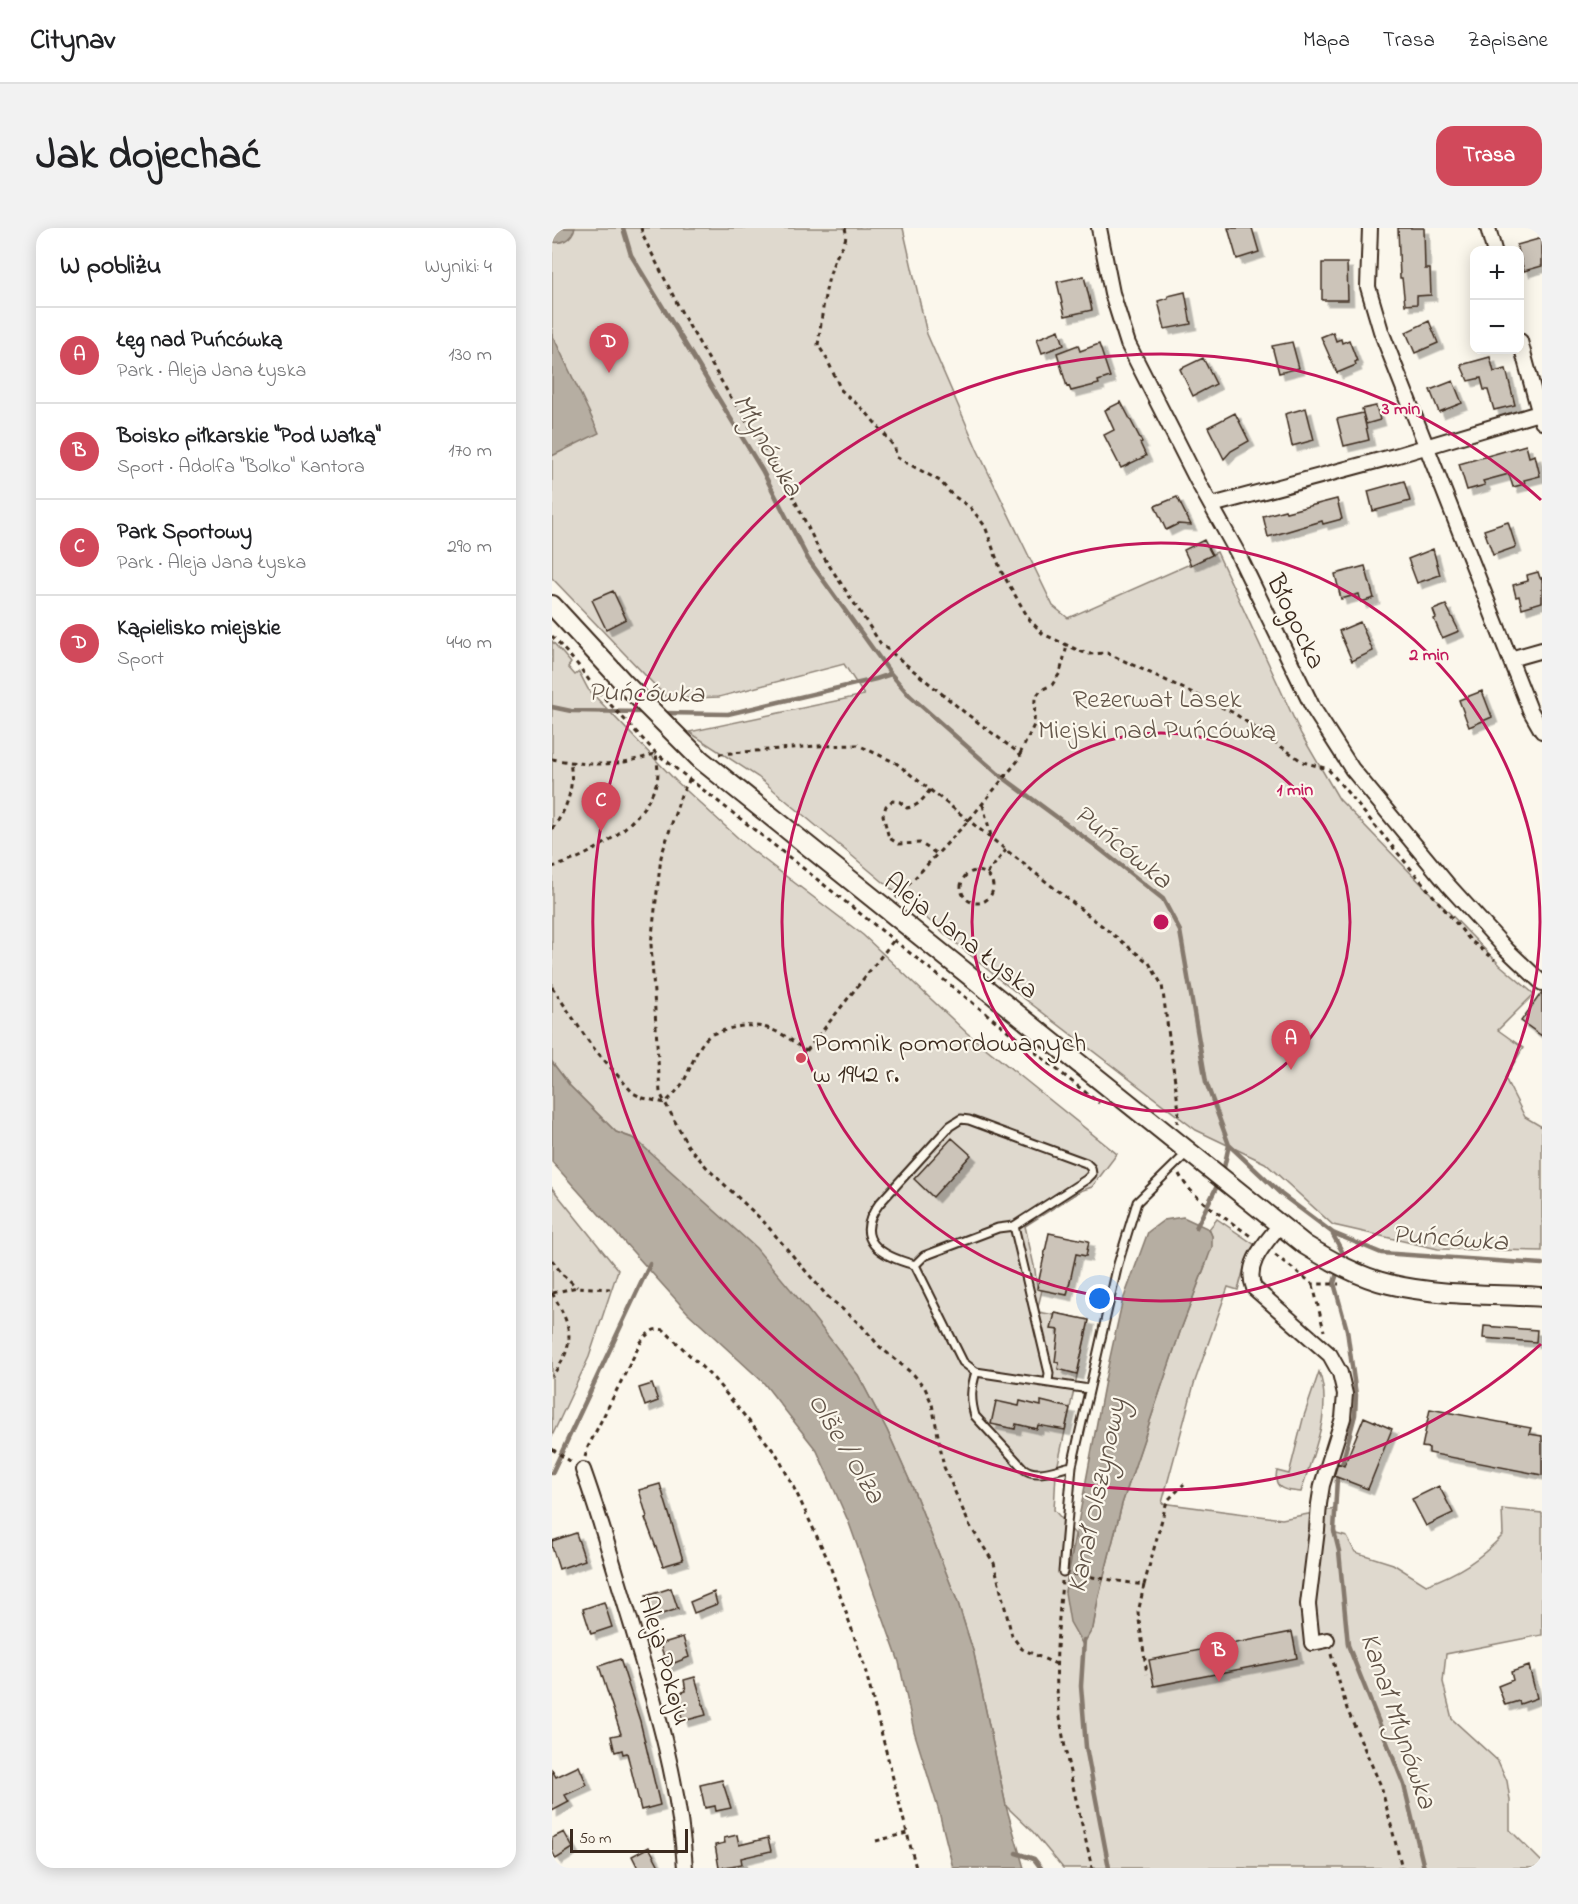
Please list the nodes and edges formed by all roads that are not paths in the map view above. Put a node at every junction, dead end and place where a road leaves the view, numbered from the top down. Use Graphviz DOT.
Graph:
graph roads {
  1 [pos="1099,228"];
  2 [pos="1370,228"];
  3 [pos="1488,228"];
  4 [pos="1493,246"];
  5 [pos="1524,354"];
  6 [pos="1541,415"];
  7 [pos="1426,446"];
  8 [pos="1212,505"];
  9 [pos="552,604"];
  10 [pos="1542,651"];
  11 [pos="1510,659"];
  12 [pos="1542,731"];
  13 [pos="1542,983"];
  14 [pos="1188,1151"];
  15 [pos="1014,1226"];
  16 [pos="1279,1226"];
  17 [pos="915,1264"];
  18 [pos="1542,1297"];
  19 [pos="976,1372"];
  20 [pos="1048,1382"];
  21 [pos="1089,1389"];
  22 [pos="1072,1466"];
  23 [pos="580,1467"];
  24 [pos="1063,1572"];
  25 [pos="1327,1640"];
  26 [pos="686,1868"];
  1 -- 8 [label="street, Błogocka"];
  2 -- 7 [label="street"];
  3 -- 4 [label="street"];
  5 -- 6 [label="street"];
  6 -- 7 [label="street"];
  7 -- 8 [label="street"];
  7 -- 11 [label="street"];
  8 -- 13 [label="street, Błogocka"];
  9 -- 14 [label="street, Aleja Jana Łyska"];
  10 -- 11 [label="street"];
  11 -- 12 [label="street"];
  14 -- 16 [label="street, Aleja Jana Łyska"];
  14 -- 21 [label="lane"];
  15 -- 17 [label="lane"];
  15 -- 17 [label="lane"];
  15 -- 20 [label="lane"];
  16 -- 18 [label="street, Aleja Jana Łyska"];
  16 -- 25 [label="street"];
  17 -- 19 [label="lane"];
  19 -- 20 [label="lane"];
  19 -- 22 [label="lane"];
  20 -- 21 [label="lane"];
  21 -- 22 [label="lane"];
  22 -- 24 [label="lane"];
  23 -- 26 [label="street, Aleja Pokoju"];
}
